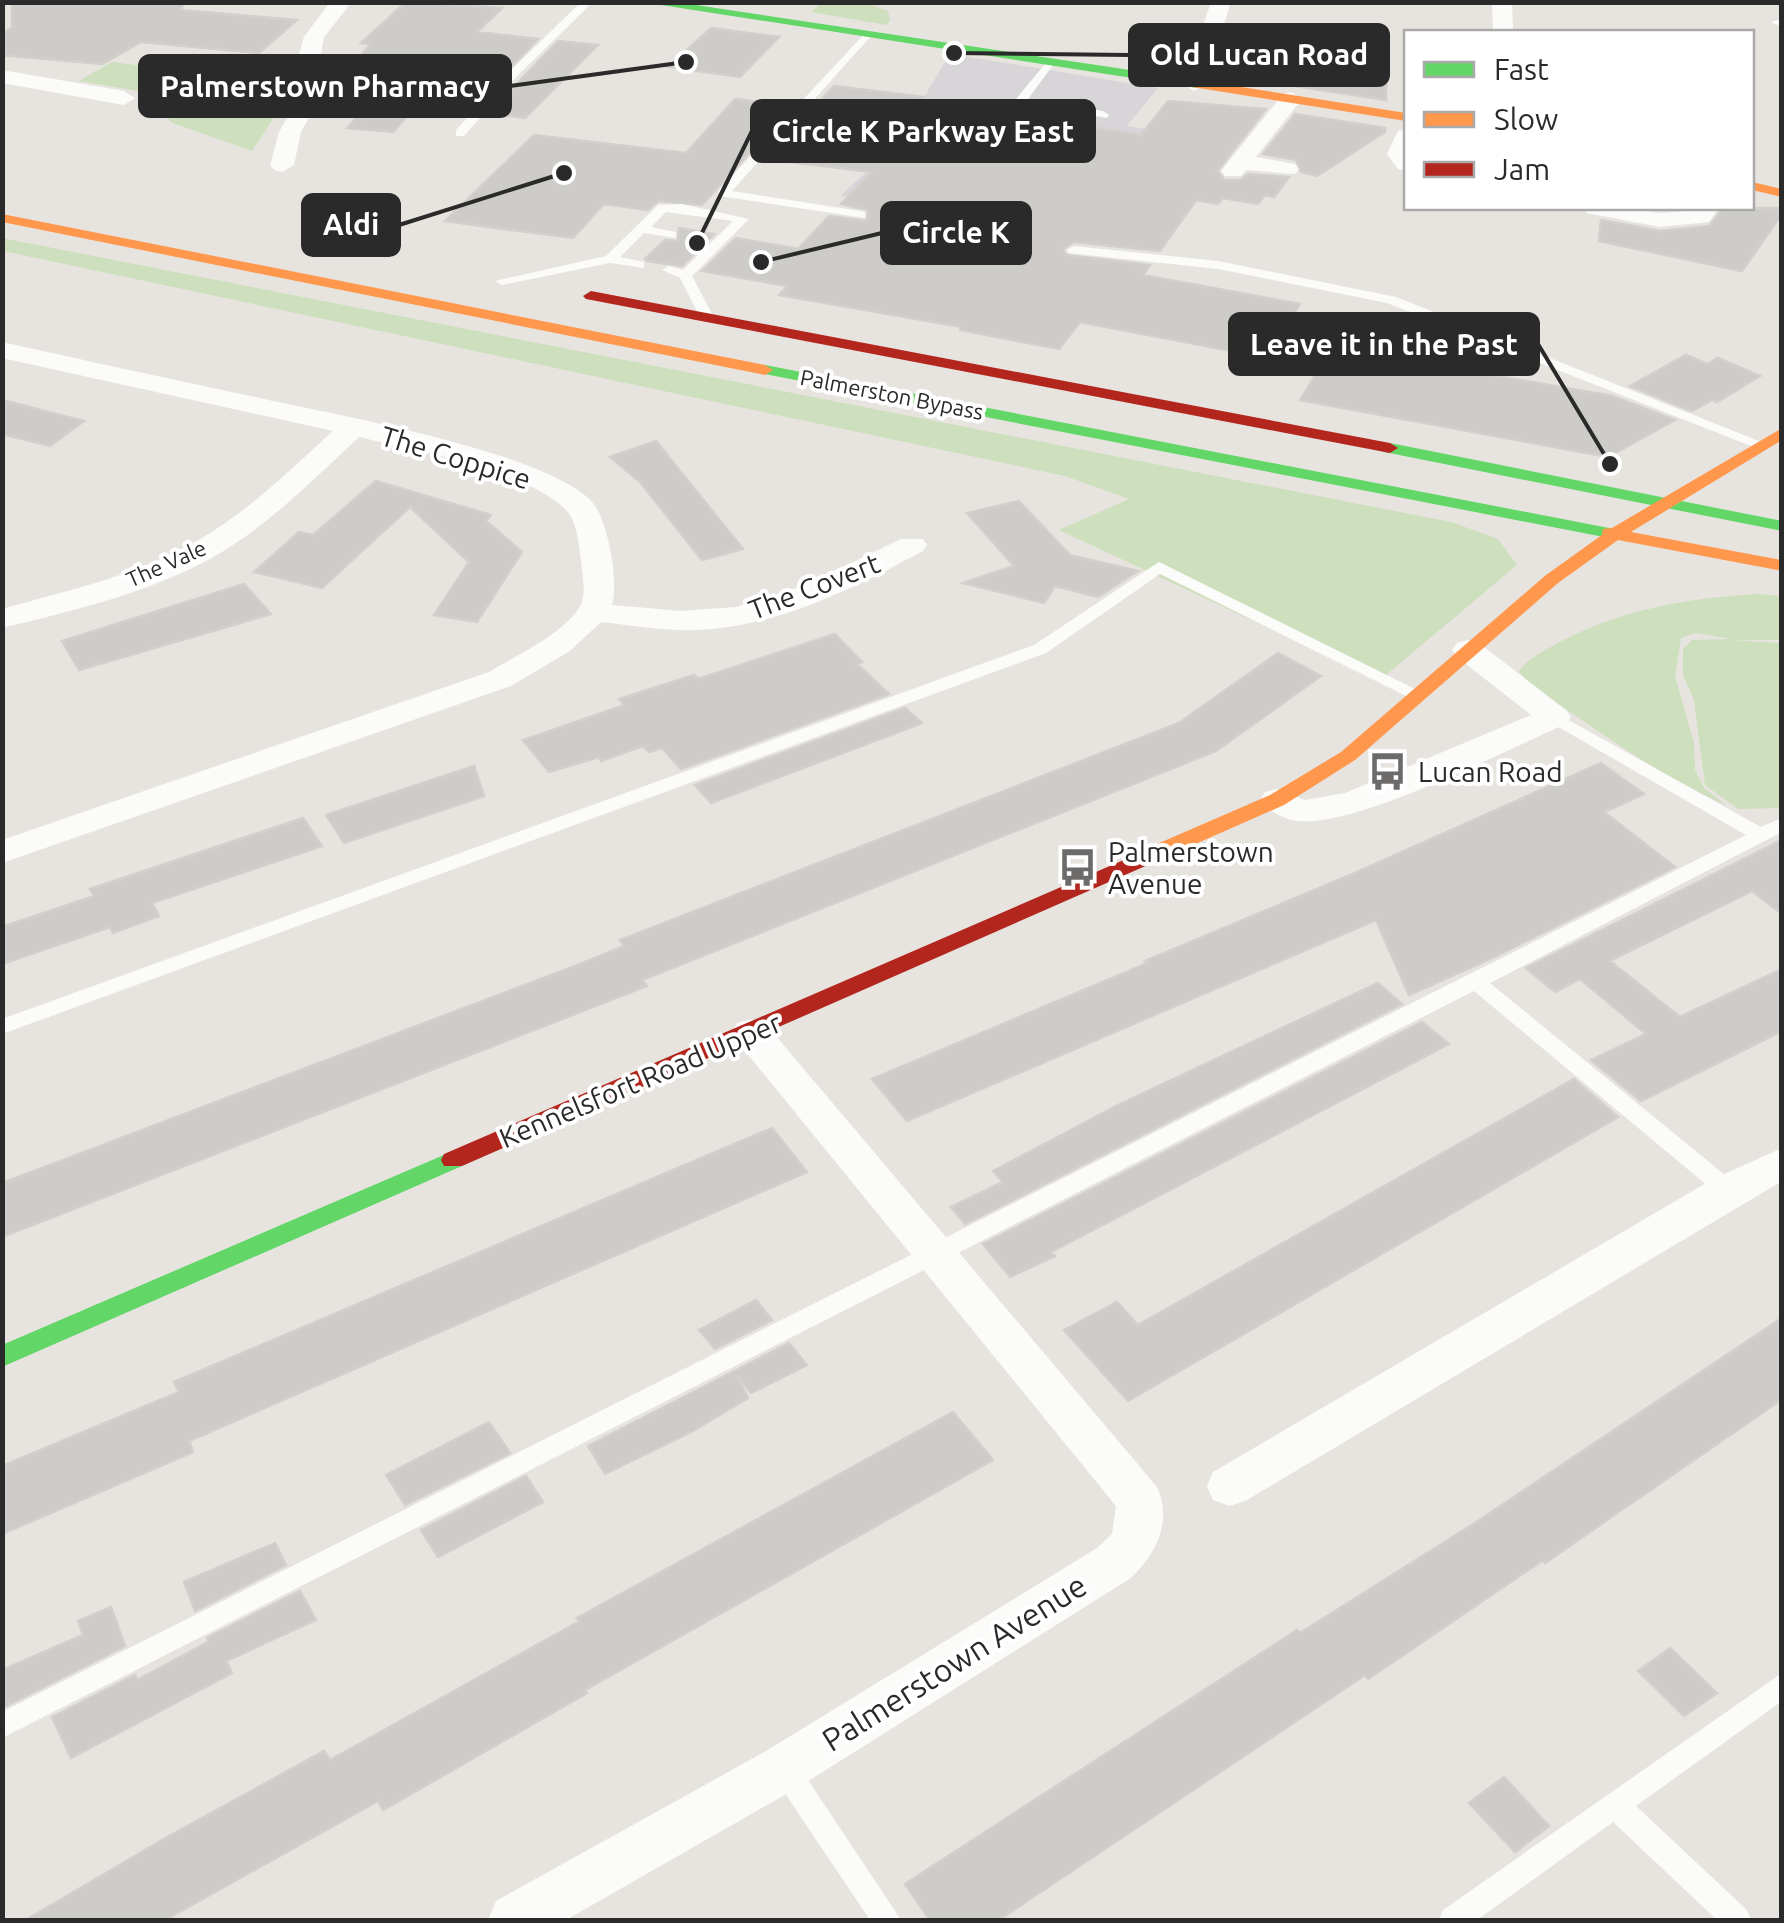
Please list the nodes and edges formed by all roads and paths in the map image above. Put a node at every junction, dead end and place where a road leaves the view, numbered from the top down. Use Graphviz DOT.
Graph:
graph roads {
  1 [pos="342,2"];
  2 [pos="588,2"];
  3 [pos="1221,2"];
  4 [pos="1502,2"];
  5 [pos="662,3"];
  6 [pos="1504,30"];
  7 [pos="868,33"];
  8 [pos="1050,62"];
  9 [pos="2,76"];
  10 [pos="1194,84"];
  11 [pos="124,98"];
  12 [pos="1291,99"];
  13 [pos="1102,115"];
  14 [pos="1404,117"];
  15 [pos="460,134"];
  16 [pos="1404,139"];
  17 [pos="1404,162"];
  18 [pos="282,165"];
  19 [pos="1288,170"];
  20 [pos="1754,186"];
  21 [pos="1782,193"];
  22 [pos="1608,210"];
  23 [pos="1705,210"];
  24 [pos="860,215"];
  25 [pos="2,218"];
  26 [pos="642,229"];
  27 [pos="671,234"];
  28 [pos="700,240"];
  29 [pos="718,244"];
  30 [pos="1074,250"];
  31 [pos="610,259"];
  32 [pos="639,265"];
  33 [pos="670,270"];
  34 [pos="685,275"];
  35 [pos="493,279"];
  36 [pos="706,316"];
  37 [pos="2,350"];
  38 [pos="1192,409"];
  39 [pos="353,426"];
  40 [pos="1782,432"];
  41 [pos="1761,445"];
  42 [pos="1722,469"];
  43 [pos="1549,480"];
  44 [pos="1416,496"];
  45 [pos="1667,503"];
  46 [pos="1630,524"];
  47 [pos="1782,525"];
  48 [pos="1503,534"];
  49 [pos="912,546"];
  50 [pos="1782,547"];
  51 [pos="1744,559"];
  52 [pos="1642,562"];
  53 [pos="1529,565"];
  54 [pos="1615,566"];
  55 [pos="1782,566"];
  56 [pos="1552,579"];
  57 [pos="1529,597"];
  58 [pos="594,612"];
  59 [pos="2,620"];
  60 [pos="1468,650"];
  61 [pos="1416,694"];
  62 [pos="1554,717"];
  63 [pos="1277,800"];
  64 [pos="1771,829"];
  65 [pos="2,852"];
  66 [pos="1476,982"];
  67 [pos="2,1027"];
  68 [pos="752,1032"];
  69 [pos="1782,1163"];
  70 [pos="1728,1190"];
  71 [pos="938,1252"];
  72 [pos="2,1357"];
  73 [pos="1230,1486"];
  74 [pos="1782,1685"];
  75 [pos="2,1726"];
  76 [pos="784,1768"];
  77 [pos="1615,1804"];
  78 [pos="515,1920"];
  79 [pos="887,1920"];
  80 [pos="1452,1920"];
  81 [pos="1737,1920"];
  1 -- 18 [label="street"];
  2 -- 15 [label="lane"];
  3 -- 10 [label="street"];
  4 -- 6 [label="street"];
  5 -- 7 [label="main road"];
  7 -- 8 [label="main road"];
  7 -- 24 [label="lane"];
  8 -- 10 [label="main road"];
  8 -- 13 [label="lane"];
  9 -- 11 [label="street"];
  10 -- 12 [label="main road"];
  12 -- 14 [label="main road"];
  12 -- 19 [label="street"];
  16 -- 17 [label="street"];
  20 -- 21 [label="main road"];
  22 -- 23 [label="street"];
  25 -- 44 [label="main road, Palmerston Bypass"];
  26 -- 27 [label="lane"];
  26 -- 29 [label="lane"];
  26 -- 31 [label="lane"];
  28 -- 29 [label="lane"];
  29 -- 34 [label="lane"];
  30 -- 41 [label="lane"];
  31 -- 32 [label="lane"];
  31 -- 35 [label="lane"];
  33 -- 34 [label="lane"];
  34 -- 36 [label="lane"];
  35 -- 36 [label="main road, Palmerston Bypass"];
  36 -- 38 [label="main road, Palmerston Bypass"];
  37 -- 39 [label="street, The Coppice"];
  38 -- 43 [label="main road, Palmerston Bypass"];
  38 -- 46 [label="main road"];
  39 -- 58 [label="street, The Coppice"];
  39 -- 59 [label="street, The Vale"];
  40 -- 41 [label="main road, Kennelsfort Road Upper"];
  41 -- 42 [label="main road, Kennelsfort Road Upper"];
  42 -- 43 [label="main road"];
  42 -- 45 [label="main road, Kennelsfort Road Upper"];
  42 -- 47 [label="main road"];
  43 -- 45 [label="main road, Palmerston Bypass"];
  44 -- 46 [label="main road, Palmerston Bypass"];
  44 -- 48 [label="main road"];
  45 -- 46 [label="main road, Kennelsfort Road Upper"];
  45 -- 47 [label="main road, Palmerston Bypass"];
  46 -- 50 [label="main road"];
  46 -- 51 [label="main road, Palmerston Bypass"];
  46 -- 56 [label="main road, Kennelsfort Road Upper"];
  49 -- 58 [label="street, The Covert"];
  51 -- 52 [label="main road"];
  51 -- 55 [label="main road, Palmerston Bypass"];
  53 -- 57 [label="main road"];
  54 -- 56 [label="main road"];
  56 -- 57 [label="main road, Kennelsfort Road Upper"];
  57 -- 60 [label="main road, Kennelsfort Road Upper"];
  58 -- 65 [label="street"];
  60 -- 61 [label="main road, Kennelsfort Road Upper"];
  60 -- 62 [label="street"];
  61 -- 63 [label="main road, Kennelsfort Road Upper"];
  61 -- 67 [label="lane"];
  62 -- 63 [label="street"];
  62 -- 64 [label="lane"];
  63 -- 68 [label="main road, Kennelsfort Road Upper"];
  64 -- 66 [label="lane"];
  66 -- 70 [label="lane"];
  66 -- 71 [label="lane"];
  68 -- 71 [label="street, Palmerstown Avenue"];
  68 -- 72 [label="main road, Kennelsfort Road Upper"];
  69 -- 70 [label="street"];
  70 -- 73 [label="street"];
  71 -- 75 [label="lane"];
  71 -- 76 [label="street, Palmerstown Avenue"];
  74 -- 77 [label="lane"];
  76 -- 78 [label="street, Palmerstown Avenue"];
  76 -- 79 [label="lane"];
  77 -- 80 [label="lane"];
  77 -- 81 [label="lane"];
}
